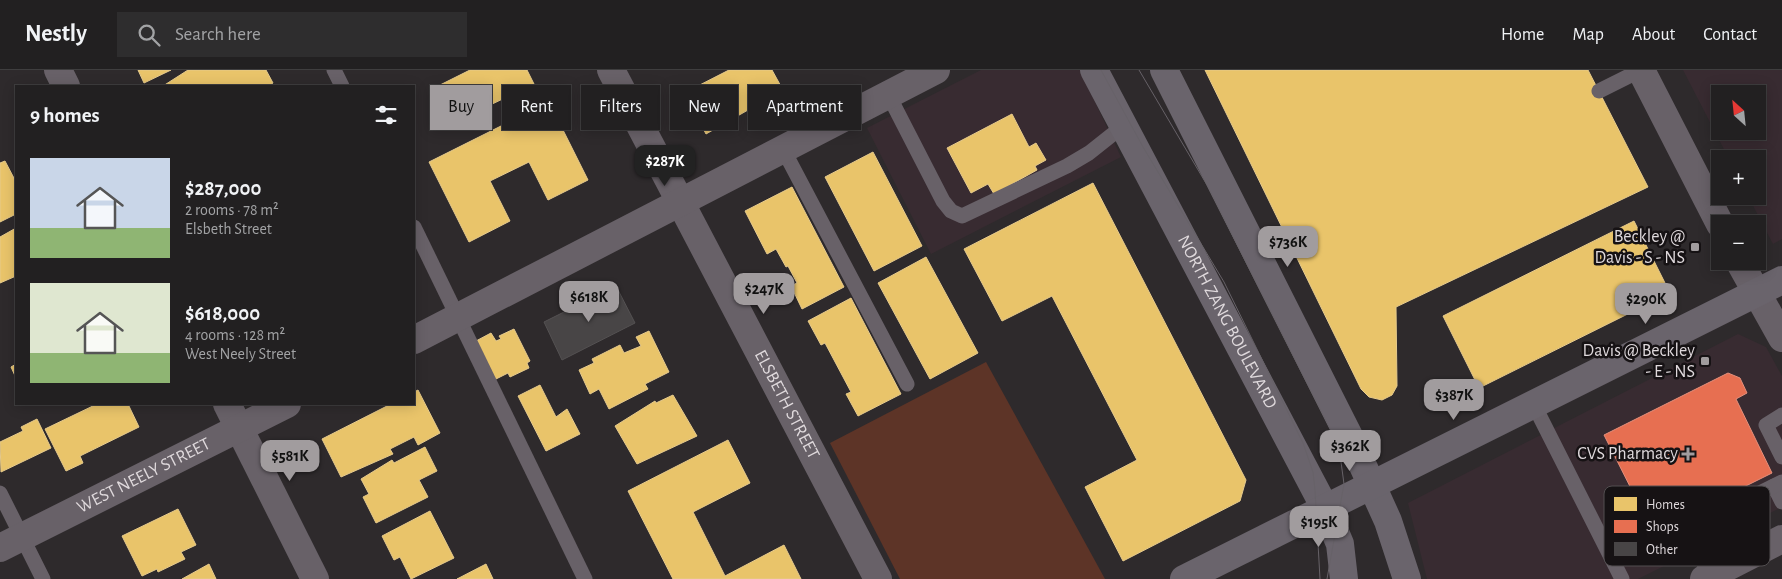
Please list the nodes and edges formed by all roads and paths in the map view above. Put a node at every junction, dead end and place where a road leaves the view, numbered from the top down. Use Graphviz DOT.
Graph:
graph roads {
  1 [pos="58,70"];
  2 [pos="334,70"];
  3 [pos="611,70"];
  4 [pos="936,70"];
  5 [pos="1094,70"];
  6 [pos="1164,70"];
  7 [pos="1641,70"];
  8 [pos="66,85"];
  9 [pos="342,85"];
  10 [pos="1599,92"];
  11 [pos="888,94"];
  12 [pos="1123,126"];
  13 [pos="783,149"];
  14 [pos="681,202"];
  15 [pos="1715,215"];
  16 [pos="415,229"];
  17 [pos="1745,270"];
  18 [pos="1782,280"];
  19 [pos="1756,292"];
  20 [pos="459,317"];
  21 [pos="1782,338"];
  22 [pos="415,339"];
  23 [pos="907,384"];
  24 [pos="228,405"];
  25 [pos="286,405"];
  26 [pos="1534,405"];
  27 [pos="1782,415"];
  28 [pos="239,428"];
  29 [pos="1782,457"];
  30 [pos="1778,484"];
  31 [pos="1372,485"];
  32 [pos="0,493"];
  33 [pos="1782,502"];
  34 [pos="1325,508"];
  35 [pos="1782,539"];
  36 [pos="11,542"];
  37 [pos="1604,543"];
  38 [pos="1770,545"];
  39 [pos="1615,566"];
  40 [pos="1702,566"];
  41 [pos="1730,566"];
  42 [pos="1707,578"];
  43 [pos="43,579"];
  44 [pos="315,579"];
  45 [pos="585,579"];
  46 [pos="878,579"];
  47 [pos="1184,579"];
  48 [pos="1344,579"];
  49 [pos="1407,579"];
  50 [pos="1622,579"];
  1 -- 8 [label="street"];
  2 -- 9 [label="lane"];
  3 -- 14 [label="street, ELSBETH STREET"];
  4 -- 11 [label="street"];
  5 -- 12 [label="main road, NORTH ZANG BOULEVARD"];
  6 -- 31 [label="main road"];
  7 -- 10 [label="lane"];
  7 -- 15 [label="street"];
  11 -- 12 [label="lane"];
  11 -- 13 [label="street"];
  12 -- 34 [label="main road, NORTH ZANG BOULEVARD"];
  13 -- 14 [label="street"];
  13 -- 23 [label="lane"];
  14 -- 20 [label="street"];
  14 -- 46 [label="street, ELSBETH STREET"];
  16 -- 20 [label="lane"];
  17 -- 19 [label="street"];
  18 -- 19 [label="main road"];
  19 -- 21 [label="street"];
  19 -- 26 [label="main road"];
  20 -- 22 [label="street"];
  20 -- 45 [label="lane"];
  24 -- 28 [label="street"];
  25 -- 28 [label="street, WEST NEELY STREET"];
  26 -- 31 [label="main road"];
  26 -- 37 [label="lane"];
  27 -- 29 [label="lane"];
  28 -- 36 [label="street, WEST NEELY STREET"];
  28 -- 44 [label="street"];
  30 -- 33 [label="lane"];
  31 -- 34 [label="main road"];
  31 -- 49 [label="main road"];
  32 -- 36 [label="lane"];
  34 -- 47 [label="main road"];
  34 -- 48 [label="main road, NORTH ZANG BOULEVARD"];
  35 -- 38 [label="street"];
  36 -- 43 [label="lane"];
  39 -- 50 [label="lane"];
  40 -- 42 [label="lane"];
  41 -- 42 [label="street"];
}
